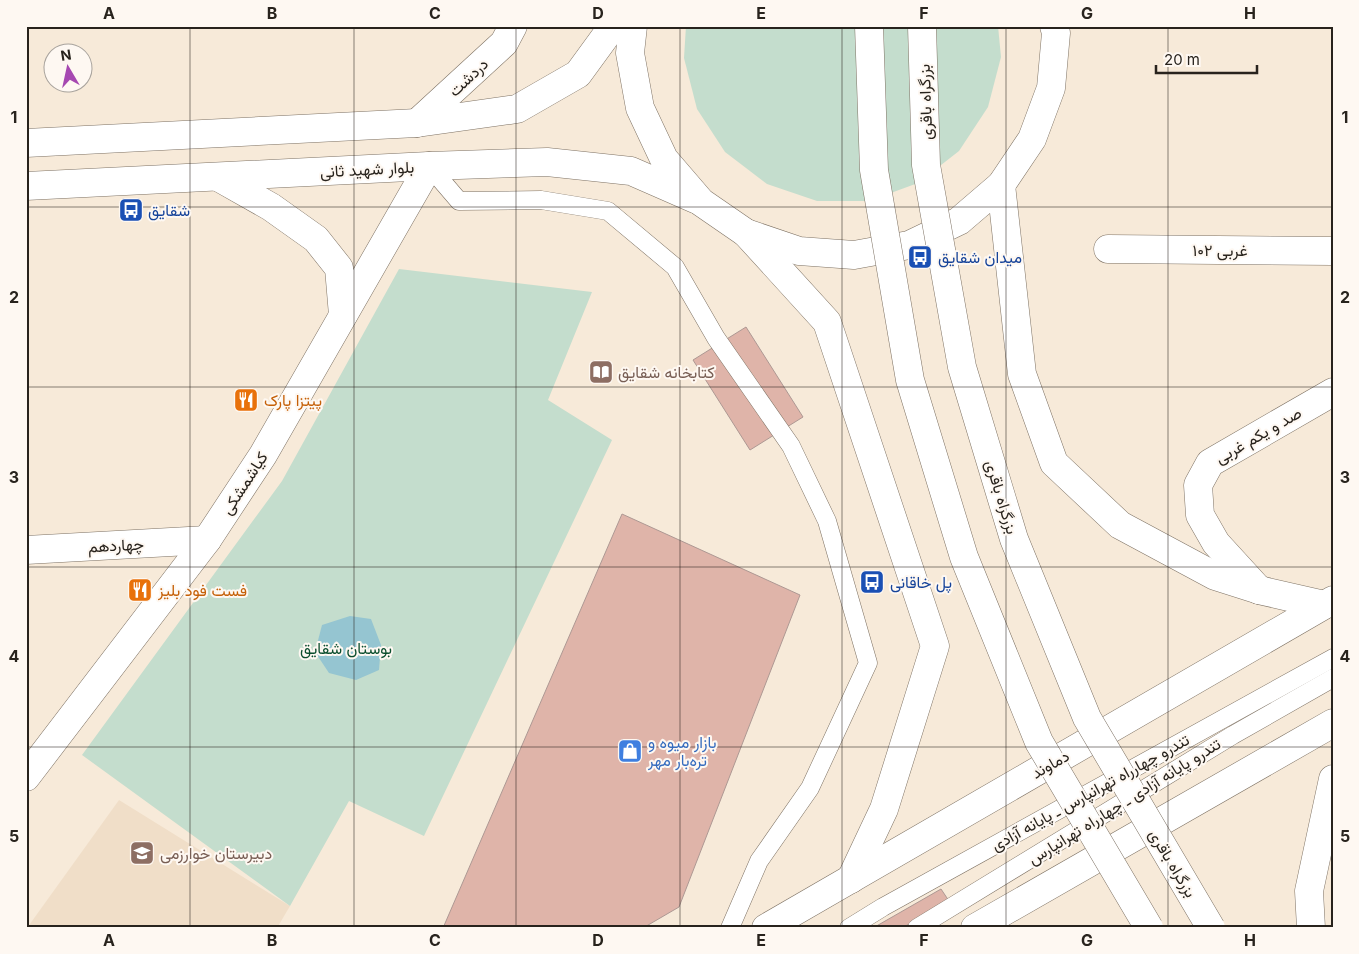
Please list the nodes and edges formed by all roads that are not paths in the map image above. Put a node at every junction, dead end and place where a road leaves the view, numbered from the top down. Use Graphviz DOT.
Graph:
graph roads {
  1 [pos="513,26"];
  2 [pos="614,26"];
  3 [pos="633,26"];
  4 [pos="869,26"];
  5 [pos="922,26"];
  6 [pos="1054,26"];
  7 [pos="417,124"];
  8 [pos="26,143"];
  9 [pos="428,166"];
  10 [pos="218,177"];
  11 [pos="1001,185"];
  12 [pos="26,186"];
  13 [pos="701,202"];
  14 [pos="746,233"];
  15 [pos="1108,250"];
  16 [pos="1333,251"];
  17 [pos="343,315"];
  18 [pos="1333,392"];
  19 [pos="207,540"];
  20 [pos="26,550"];
  21 [pos="1259,590"];
  22 [pos="1328,602"];
  23 [pos="1333,658"];
  24 [pos="1333,678"];
  25 [pos="1333,723"];
  26 [pos="26,777"];
  27 [pos="1333,779"];
  28 [pos="851,879"];
  29 [pos="730,928"];
  30 [pos="766,928"];
  31 [pos="849,928"];
  32 [pos="918,928"];
  33 [pos="975,928"];
  34 [pos="1149,928"];
  35 [pos="1211,928"];
  36 [pos="1311,928"];
  1 -- 7 [label="main road, دردشت"];
  2 -- 7 [label="main road"];
  3 -- 13 [label="main road"];
  4 -- 34 [label="main road, bridge"];
  5 -- 35 [label="main road, بزرگراه باقری, bridge"];
  6 -- 11 [label="main road"];
  7 -- 8 [label="main road"];
  9 -- 10 [label="main road, بلوار شهید ثانی"];
  9 -- 13 [label="main road, بلوار شهید ثانی"];
  9 -- 17 [label="main road, کیاشمشکی"];
  9 -- 29 [label="lane"];
  10 -- 12 [label="main road, بلوار شهید ثانی"];
  10 -- 17 [label="main road"];
  11 -- 14 [label="main road"];
  11 -- 21 [label="main road"];
  13 -- 14 [label="main road"];
  14 -- 28 [label="main road"];
  15 -- 16 [label="main road, ۱۰۲ غربی"];
  17 -- 19 [label="main road, کیاشمشکی"];
  18 -- 21 [label="main road, صد و یکم غربی"];
  19 -- 20 [label="main road, چهاردهم"];
  19 -- 26 [label="main road, کیاشمشکی"];
  21 -- 22 [label="main road"];
  22 -- 28 [label="main road, دماوند"];
  23 -- 31 [label="lane, تندرو چهارراه تهرانپارس ـ پایانه آزادی"];
  24 -- 32 [label="lane, تندرو پایانه آزادی ـ چهارراه تهرانپارس"];
  25 -- 33 [label="main road"];
  27 -- 36 [label="main road"];
  28 -- 30 [label="main road, دماوند"];
}
